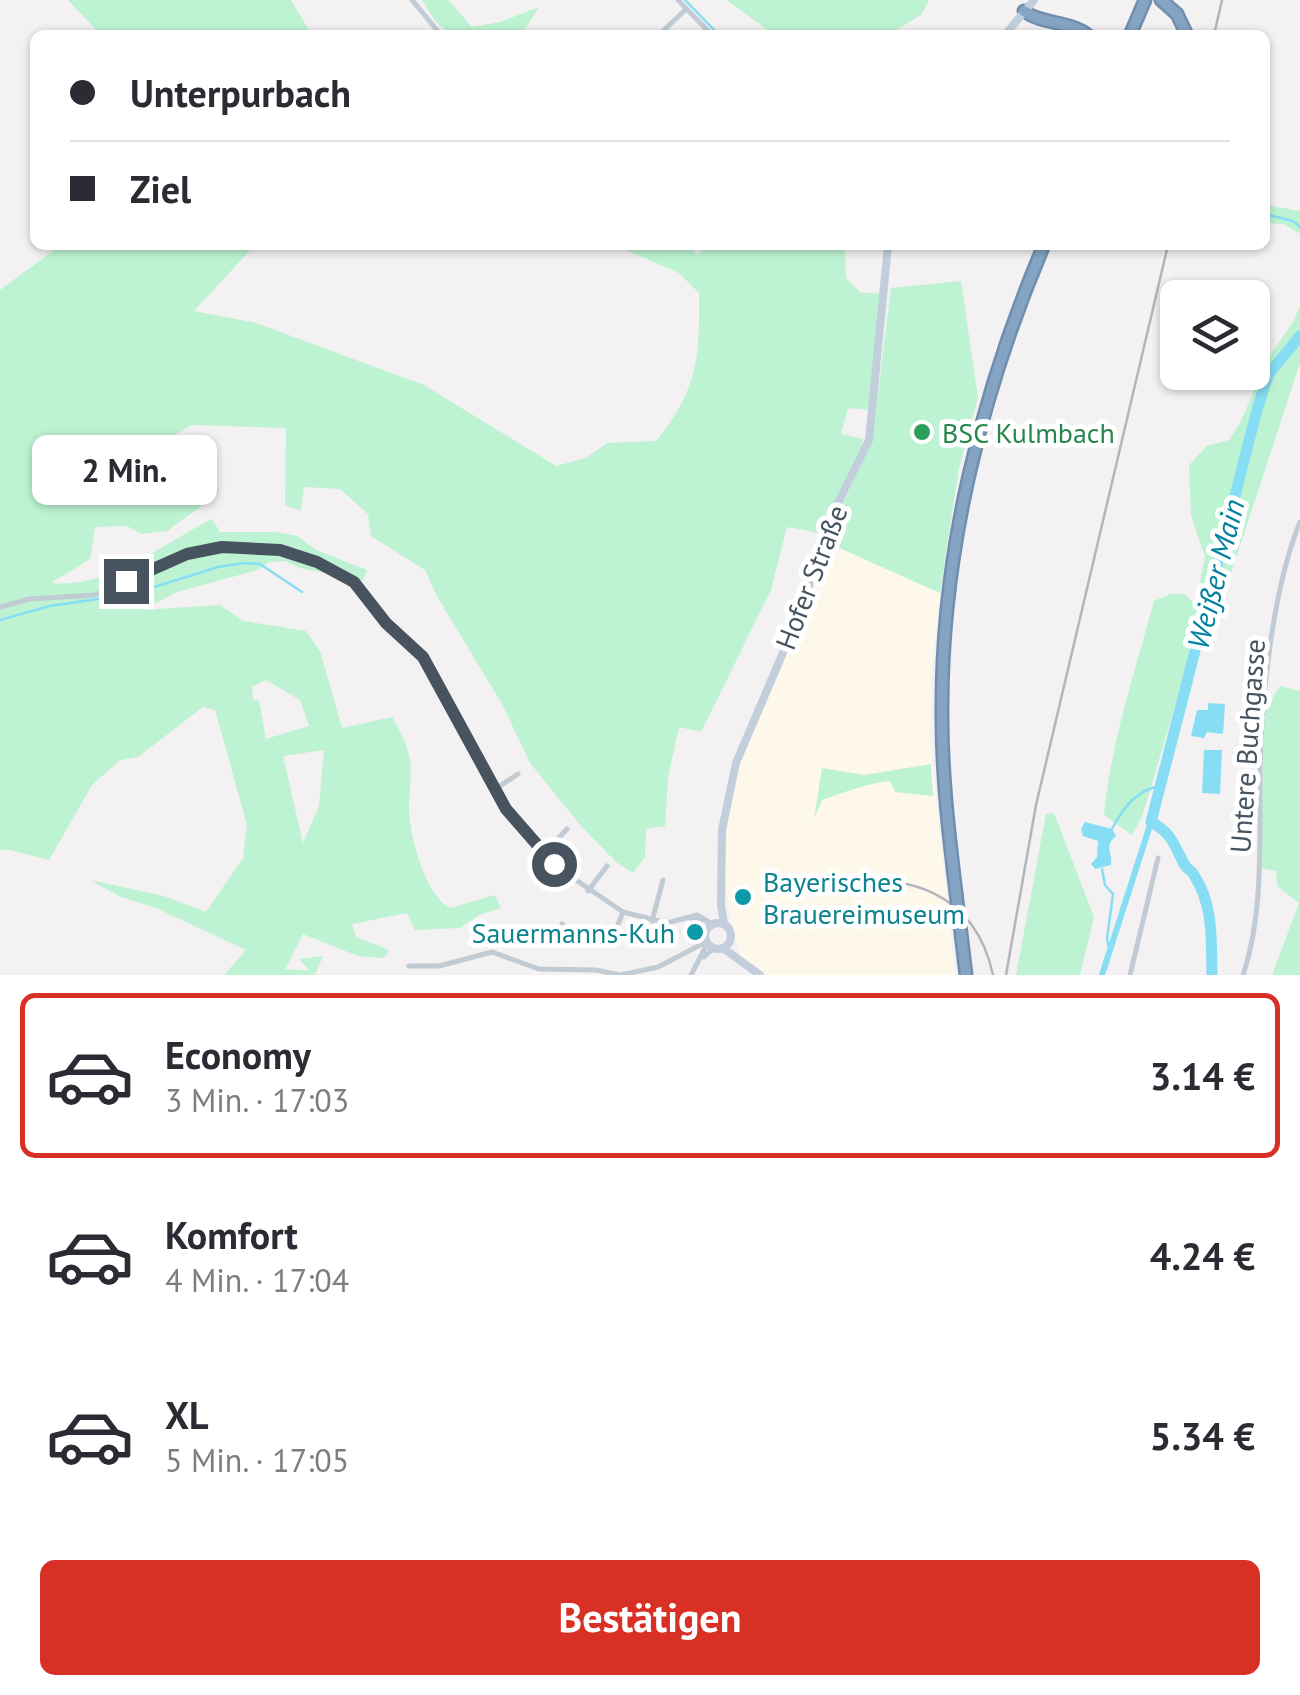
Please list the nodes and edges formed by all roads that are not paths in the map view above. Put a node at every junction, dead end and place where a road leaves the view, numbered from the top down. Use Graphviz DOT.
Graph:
graph roads {
  1 [pos="412,0"];
  2 [pos="678,0"];
  3 [pos="1033,0"];
  4 [pos="1145,0"];
  5 [pos="1161,0"];
  6 [pos="686,9"];
  7 [pos="1024,12"];
  8 [pos="436,30"];
  9 [pos="664,30"];
  10 [pos="707,30"];
  11 [pos="1009,30"];
  12 [pos="1081,30"];
  13 [pos="1132,30"];
  14 [pos="1185,30"];
  15 [pos="888,250"];
  16 [pos="1042,250"];
  17 [pos="1300,522"];
  18 [pos="0,607"];
  19 [pos="518,774"];
  20 [pos="494,790"];
  21 [pos="567,828"];
  22 [pos="544,854"];
  23 [pos="1158,858"];
  24 [pos="606,866"];
  25 [pos="662,880"];
  26 [pos="588,890"];
  27 [pos="623,912"];
  28 [pos="652,921"];
  29 [pos="562,924"];
  30 [pos="714,925"];
  31 [pos="716,944"];
  32 [pos="409,966"];
  33 [pos="620,975"];
  34 [pos="691,975"];
  35 [pos="760,975"];
  36 [pos="966,975"];
  37 [pos="1130,975"];
  38 [pos="1243,975"];
  1 -- 8 [label="street"];
  2 -- 6 [label="street"];
  3 -- 7 [label="street"];
  4 -- 13 [label="highway"];
  5 -- 14 [label="highway"];
  6 -- 9 [label="street"];
  6 -- 10 [label="street"];
  7 -- 11 [label="street"];
  7 -- 12 [label="highway"];
  15 -- 30 [label="street, Hofer Straße"];
  16 -- 36 [label="highway, bridge"];
  17 -- 38 [label="street, Untere Buchgasse"];
  18 -- 20 [label="street"];
  19 -- 20 [label="street"];
  20 -- 22 [label="street"];
  21 -- 22 [label="street"];
  22 -- 26 [label="street"];
  23 -- 37 [label="street"];
  24 -- 26 [label="street"];
  25 -- 28 [label="street"];
  26 -- 27 [label="street"];
  27 -- 28 [label="street"];
  27 -- 29 [label="street"];
  28 -- 30 [label="street"];
  30 -- 31 [label="street, Hofer Straße"];
  30 -- 31 [label="street"];
  31 -- 33 [label="street"];
  31 -- 34 [label="street"];
  31 -- 35 [label="street"];
  32 -- 33 [label="street"];
}
